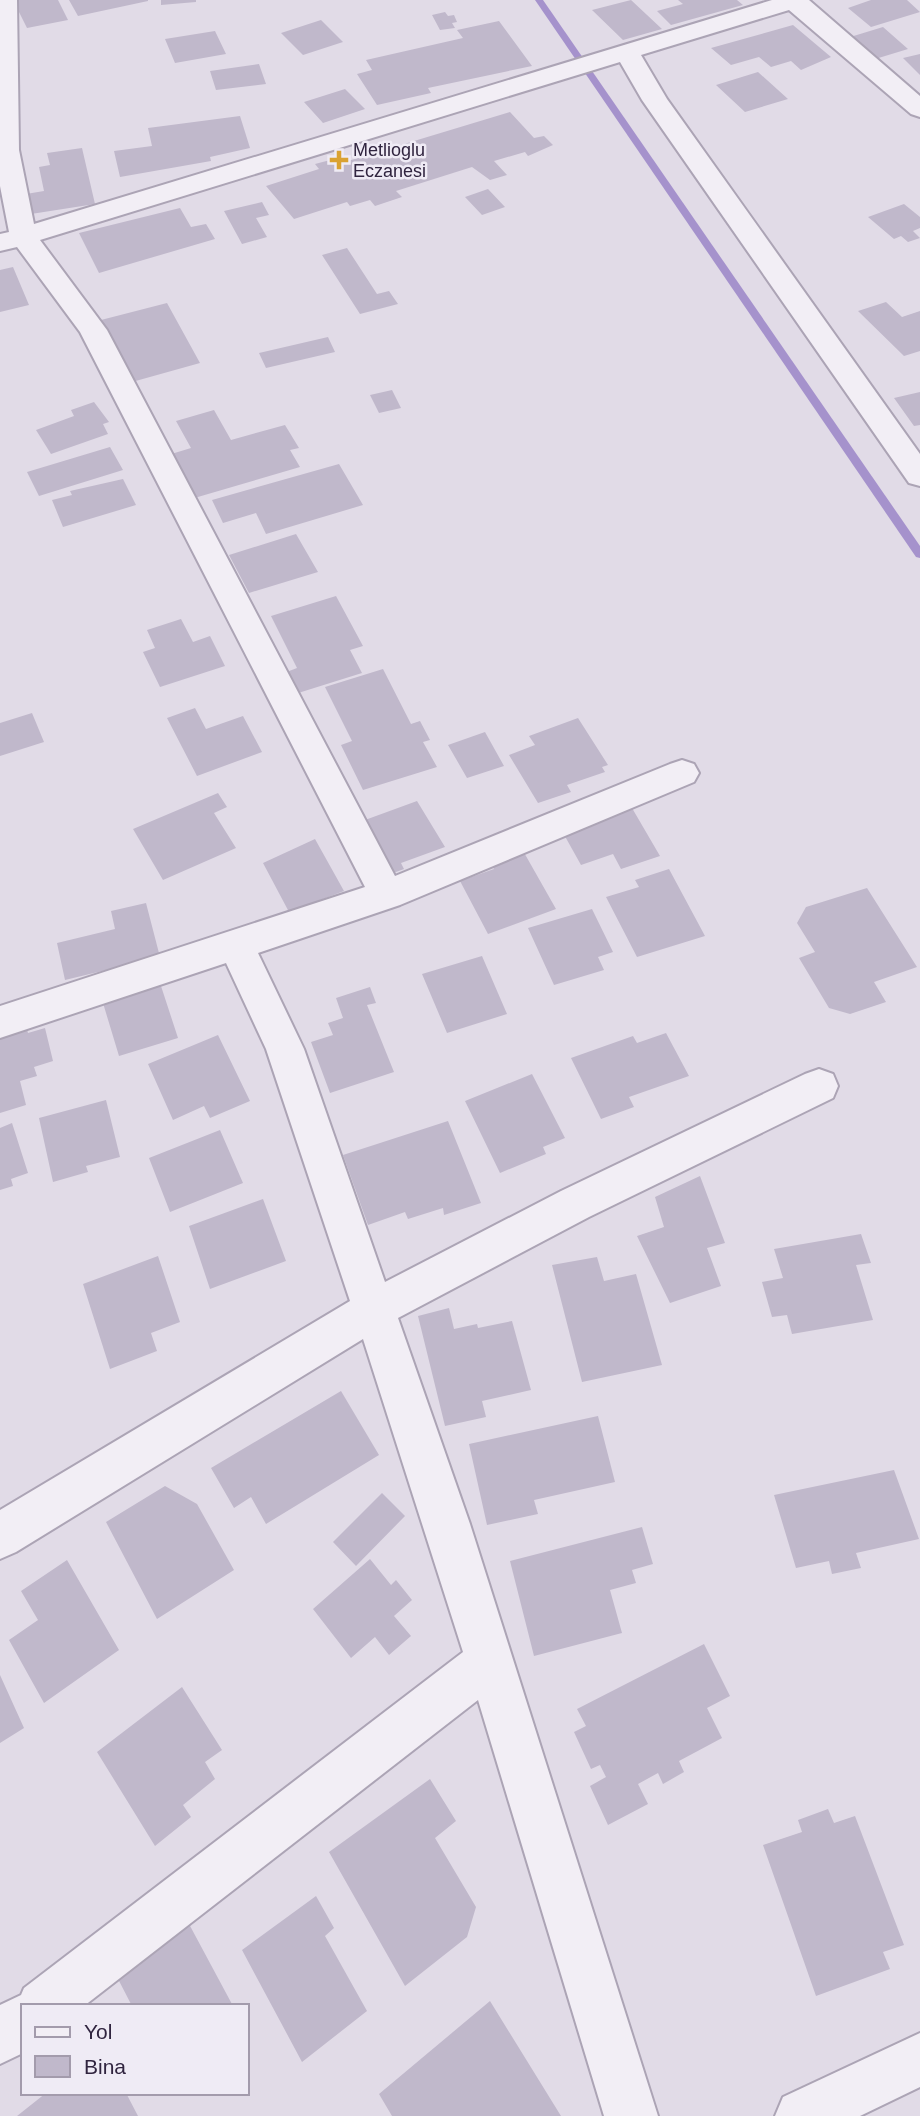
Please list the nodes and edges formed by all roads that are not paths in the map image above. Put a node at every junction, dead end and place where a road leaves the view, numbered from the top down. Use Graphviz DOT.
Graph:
graph roads {
  1 [pos="5,0"];
  2 [pos="795,1"];
  3 [pos="3,38"];
  4 [pos="622,55"];
  5 [pos="920,109"];
  6 [pos="11,240"];
  7 [pos="920,476"];
  8 [pos="682,774"];
  9 [pos="387,895"];
  10 [pos="236,945"];
  11 [pos="0,1022"];
  12 [pos="819,1086"];
  13 [pos="374,1309"];
  14 [pos="0,1536"];
  15 [pos="489,1661"];
  16 [pos="45,2004"];
  17 [pos="21,2022"];
  18 [pos="0,2038"];
  19 [pos="920,2059"];
  20 [pos="631,2116"];
  21 [pos="802,2116"];
  1 -- 3 [label="street"];
  2 -- 4 [label="street"];
  2 -- 5 [label="street"];
  3 -- 6 [label="street"];
  4 -- 6 [label="street"];
  4 -- 7 [label="street"];
  6 -- 9 [label="street"];
  8 -- 9 [label="street"];
  9 -- 10 [label="street"];
  10 -- 11 [label="street"];
  10 -- 13 [label="street"];
  12 -- 13 [label="street"];
  13 -- 14 [label="street"];
  13 -- 15 [label="street"];
  15 -- 16 [label="street"];
  15 -- 20 [label="street"];
  17 -- 18 [label="street"];
  19 -- 21 [label="street"];
}
